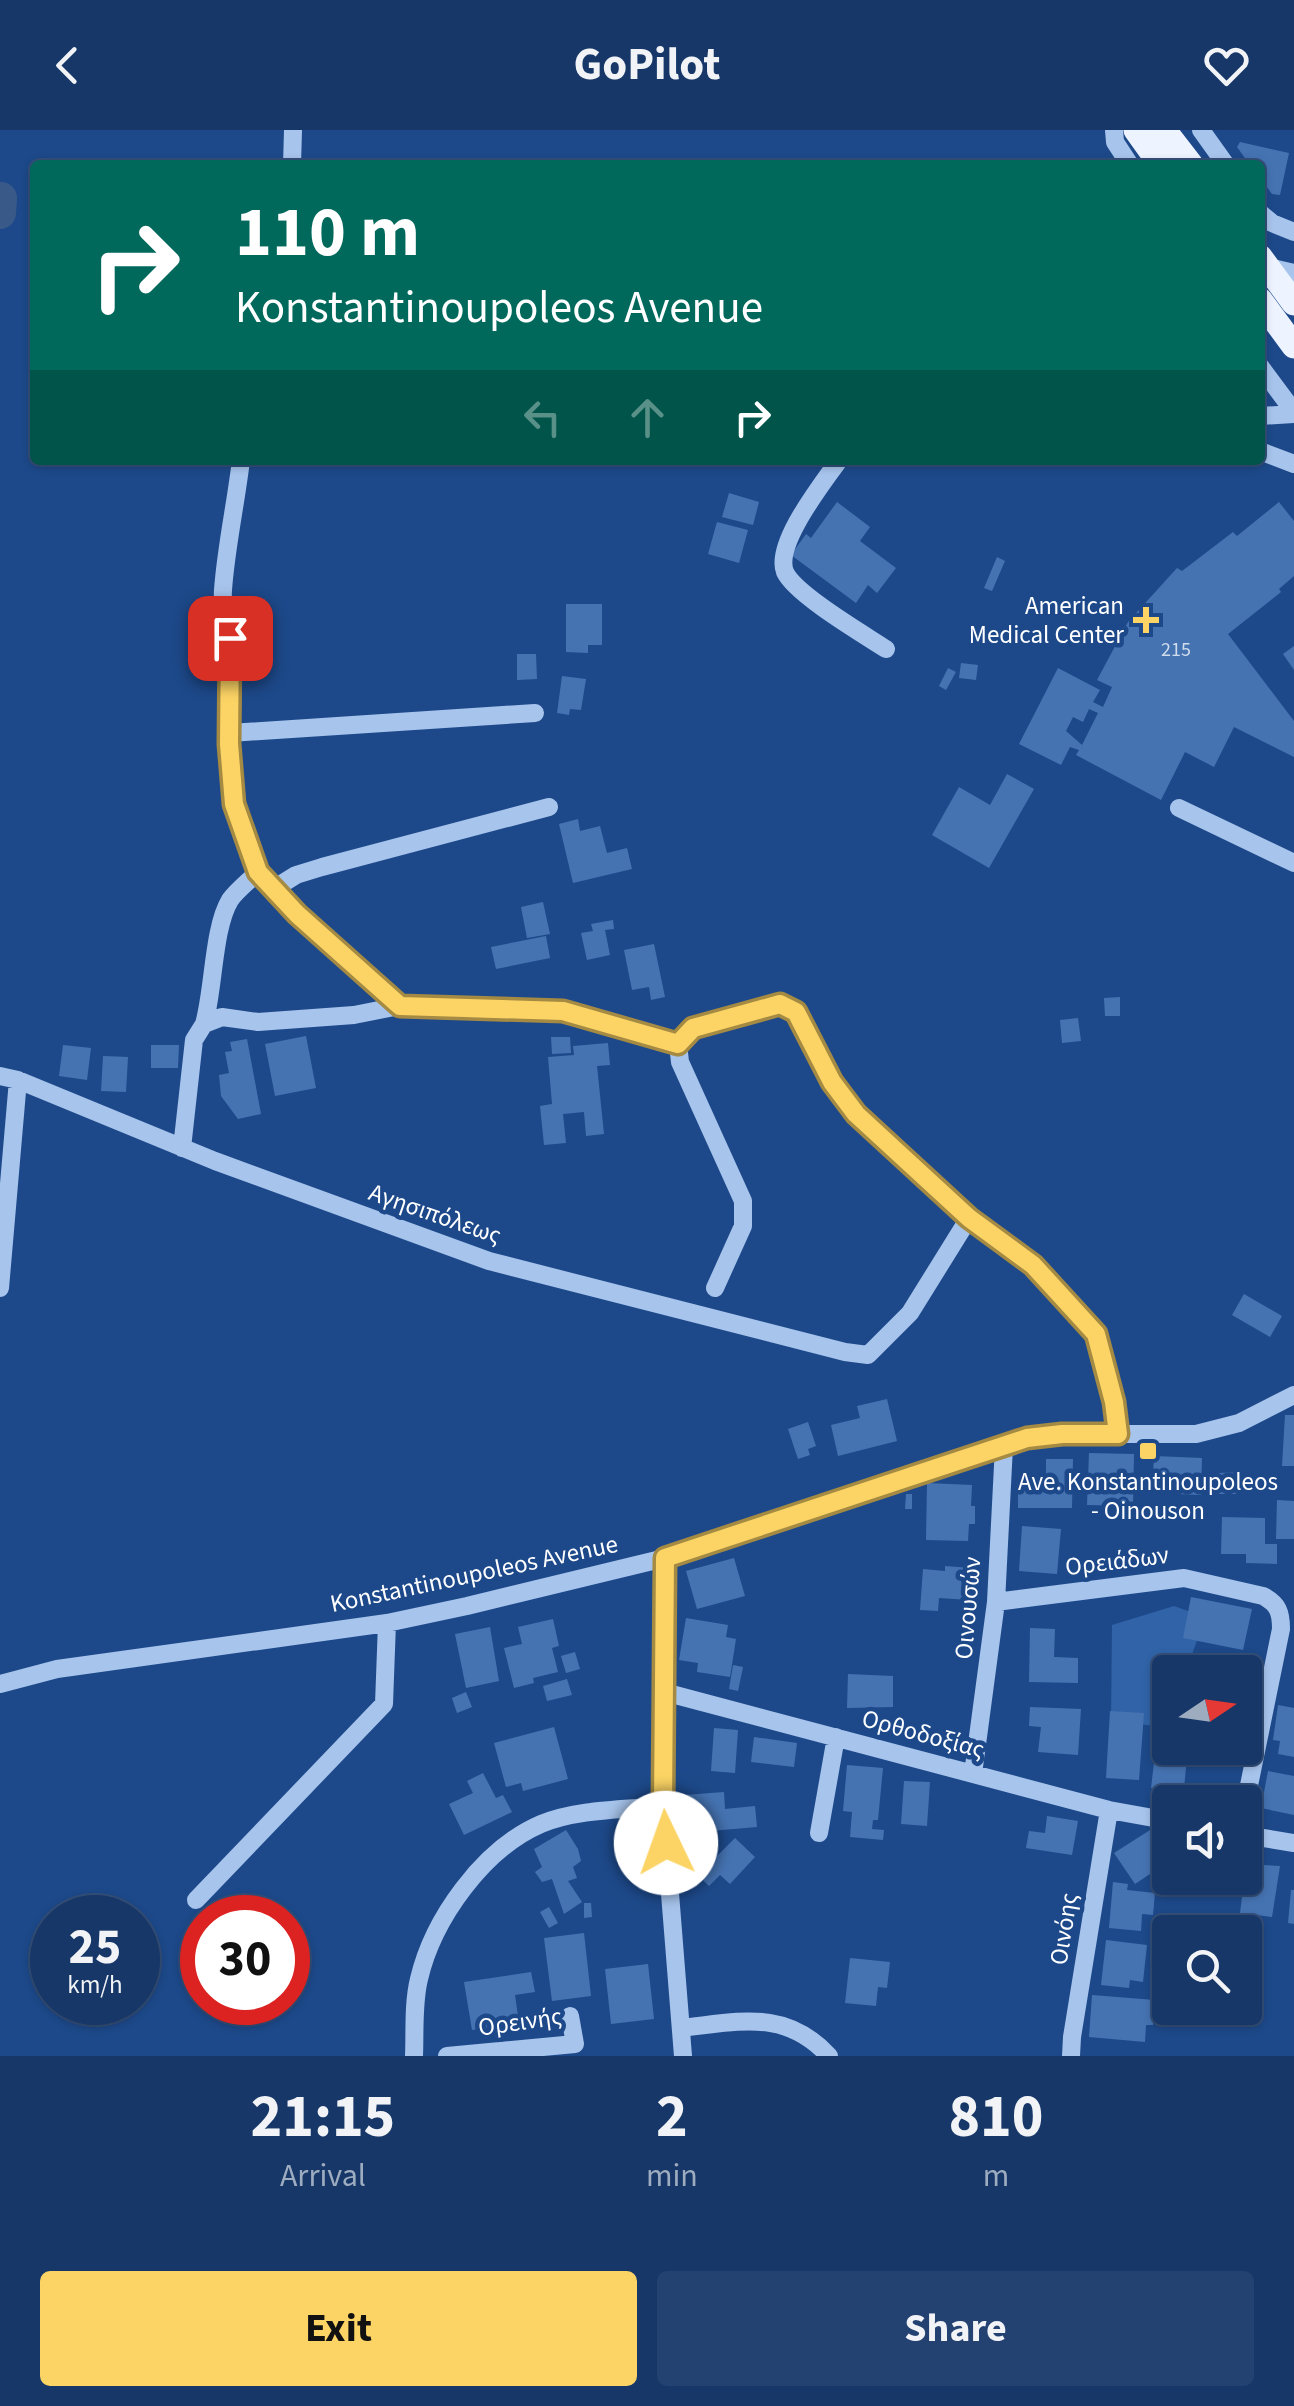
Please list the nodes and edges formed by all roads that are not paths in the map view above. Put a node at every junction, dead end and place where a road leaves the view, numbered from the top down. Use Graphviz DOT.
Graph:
graph roads {
  1 [pos="294,130"];
  2 [pos="1094,130"];
  3 [pos="1164,130"];
  4 [pos="1201,130"];
  5 [pos="1121,132"];
  6 [pos="292,160"];
  7 [pos="1126,160"];
  8 [pos="1155,160"];
  9 [pos="1186,160"];
  10 [pos="1222,160"];
  11 [pos="1265,218"];
  12 [pos="1294,232"];
  13 [pos="1265,262"];
  14 [pos="1265,263"];
  15 [pos="1294,273"];
  16 [pos="1294,303"];
  17 [pos="1265,307"];
  18 [pos="1294,346"];
  19 [pos="1265,373"];
  20 [pos="1294,413"];
  21 [pos="1265,416"];
  22 [pos="1265,454"];
  23 [pos="1294,464"];
  24 [pos="241,465"];
  25 [pos="835,465"];
  26 [pos="886,649"];
  27 [pos="536,713"];
  28 [pos="230,733"];
  29 [pos="549,807"];
  30 [pos="1179,808"];
  31 [pos="1294,863"];
  32 [pos="258,872"];
  33 [pos="272,890"];
  34 [pos="400,1006"];
  35 [pos="204,1024"];
  36 [pos="678,1044"];
  37 [pos="9,1078"];
  38 [pos="182,1148"];
  39 [pos="969,1218"];
  40 [pos="0,1288"];
  41 [pos="715,1288"];
  42 [pos="1294,1395"];
  43 [pos="1118,1434"];
  44 [pos="1004,1446"];
  45 [pos="665,1558"];
  46 [pos="996,1602"];
  47 [pos="387,1623"];
  48 [pos="0,1684"];
  49 [pos="664,1692"];
  50 [pos="836,1738"];
  51 [pos="974,1774"];
  52 [pos="1249,1785"];
  53 [pos="663,1806"];
  54 [pos="1109,1810"];
  55 [pos="1152,1818"];
  56 [pos="819,1833"];
  57 [pos="1262,1838"];
  58 [pos="1294,1844"];
  59 [pos="201,1895"];
  60 [pos="570,2016"];
  61 [pos="681,2028"];
  62 [pos="414,2056"];
  63 [pos="447,2056"];
  64 [pos="683,2056"];
  65 [pos="829,2056"];
  66 [pos="1071,2056"];
  1 -- 6 [label="street"];
  2 -- 5 [label="street"];
  3 -- 9 [label="main road"];
  4 -- 10 [label="street"];
  5 -- 7 [label="street"];
  5 -- 8 [label="main road"];
  11 -- 12 [label="street"];
  13 -- 15 [label="street"];
  14 -- 16 [label="main road"];
  17 -- 18 [label="main road"];
  19 -- 20 [label="street"];
  20 -- 21 [label="street"];
  22 -- 23 [label="street"];
  24 -- 28 [label="street"];
  25 -- 26 [label="street"];
  27 -- 28 [label="street"];
  28 -- 32 [label="street"];
  29 -- 33 [label="street"];
  30 -- 31 [label="street"];
  32 -- 33 [label="street"];
  32 -- 35 [label="street"];
  33 -- 34 [label="street"];
  34 -- 35 [label="street"];
  34 -- 36 [label="street"];
  35 -- 38 [label="street"];
  36 -- 39 [label="street"];
  36 -- 41 [label="street"];
  37 -- 38 [label="street, Αγησιπόλεως"];
  37 -- 40 [label="street"];
  38 -- 39 [label="street, Αγησιπόλεως"];
  39 -- 43 [label="street"];
  42 -- 43 [label="street, Konstantinoupoleos Avenue"];
  43 -- 44 [label="street, Konstantinoupoleos Avenue"];
  44 -- 45 [label="street, Konstantinoupoleos Avenue"];
  44 -- 46 [label="street, Οινουσών"];
  45 -- 47 [label="street, Konstantinoupoleos Avenue"];
  45 -- 49 [label="street"];
  46 -- 51 [label="street, Οινουσών"];
  46 -- 52 [label="street, Ορειάδων"];
  47 -- 48 [label="street, Konstantinoupoleos Avenue"];
  47 -- 59 [label="street"];
  49 -- 50 [label="street, Ορθοδοξίας"];
  49 -- 53 [label="street"];
  50 -- 51 [label="street, Ορθοδοξίας"];
  50 -- 56 [label="street"];
  51 -- 54 [label="street, Ορθοδοξίας"];
  53 -- 61 [label="street"];
  53 -- 62 [label="street"];
  54 -- 55 [label="street, Ορθοδοξίας"];
  54 -- 66 [label="street, Οινόης"];
  57 -- 58 [label="street"];
  60 -- 63 [label="street, Ορεινής"];
  61 -- 64 [label="street"];
  61 -- 65 [label="street"];
}
